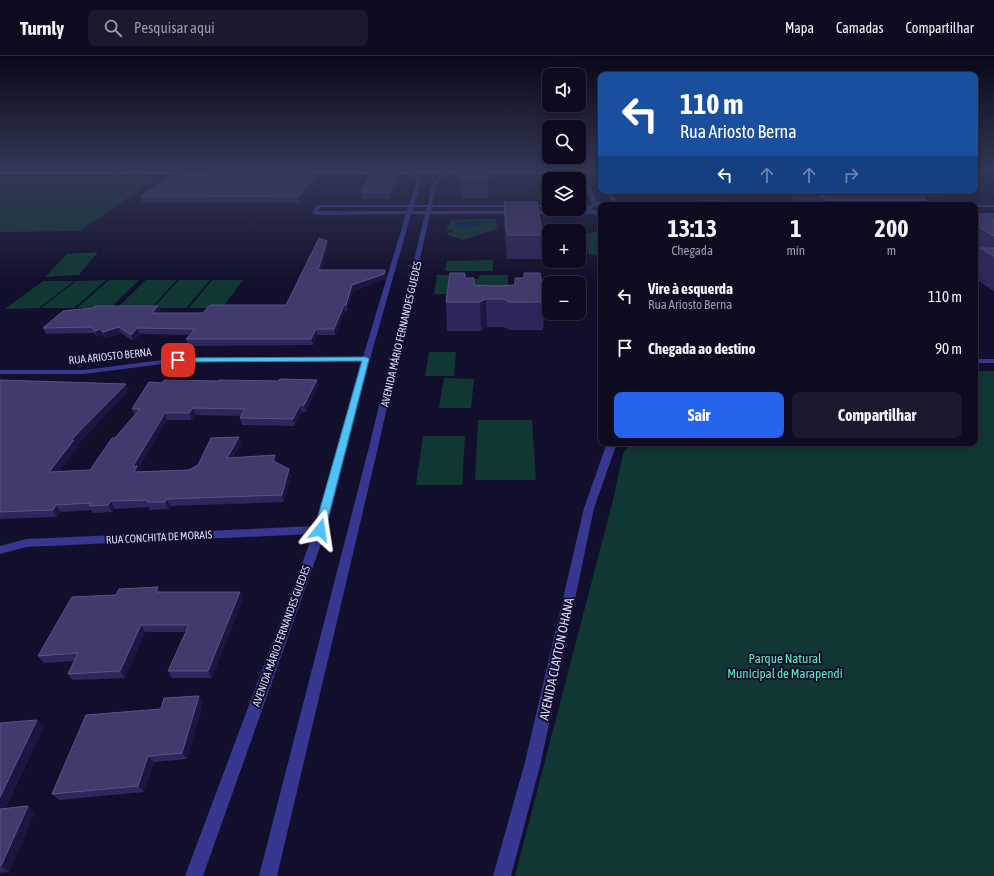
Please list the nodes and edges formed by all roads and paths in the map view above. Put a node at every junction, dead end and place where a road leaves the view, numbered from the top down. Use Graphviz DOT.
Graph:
graph roads {
  1 [pos="318,206"];
  2 [pos="326,206"];
  3 [pos="538,206"];
  4 [pos="589,207"];
  5 [pos="410,209"];
  6 [pos="429,209"];
  7 [pos="592,212"];
  8 [pos="598,214"];
  9 [pos="978,215"];
  10 [pos="994,216"];
  11 [pos="366,359"];
  12 [pos="978,361"];
  13 [pos="994,361"];
  14 [pos="0,372"];
  15 [pos="611,446"];
  16 [pos="320,530"];
  17 [pos="0,550"];
  18 [pos="194,876"];
  19 [pos="268,876"];
  20 [pos="502,876"];
  1 -- 5 [label="street"];
  2 -- 5 [label="street"];
  3 -- 6 [label="street"];
  4 -- 7 [label="street"];
  5 -- 6 [label="street"];
  5 -- 11 [label="street, AVENIDA MÁRIO FERNANDES GUEDES"];
  6 -- 7 [label="street"];
  6 -- 19 [label="street, AVENIDA MÁRIO FERNANDES GUEDES"];
  7 -- 8 [label="street"];
  9 -- 10 [label="street"];
  11 -- 14 [label="street, RUA ARIOSTO BERNA"];
  11 -- 16 [label="street, AVENIDA MÁRIO FERNANDES GUEDES"];
  12 -- 13 [label="street"];
  15 -- 20 [label="street, AVENIDA CLAYTON OHANA"];
  16 -- 17 [label="street, RUA CONCHITA DE MORAIS"];
  16 -- 18 [label="street, AVENIDA MÁRIO FERNANDES GUEDES"];
}
